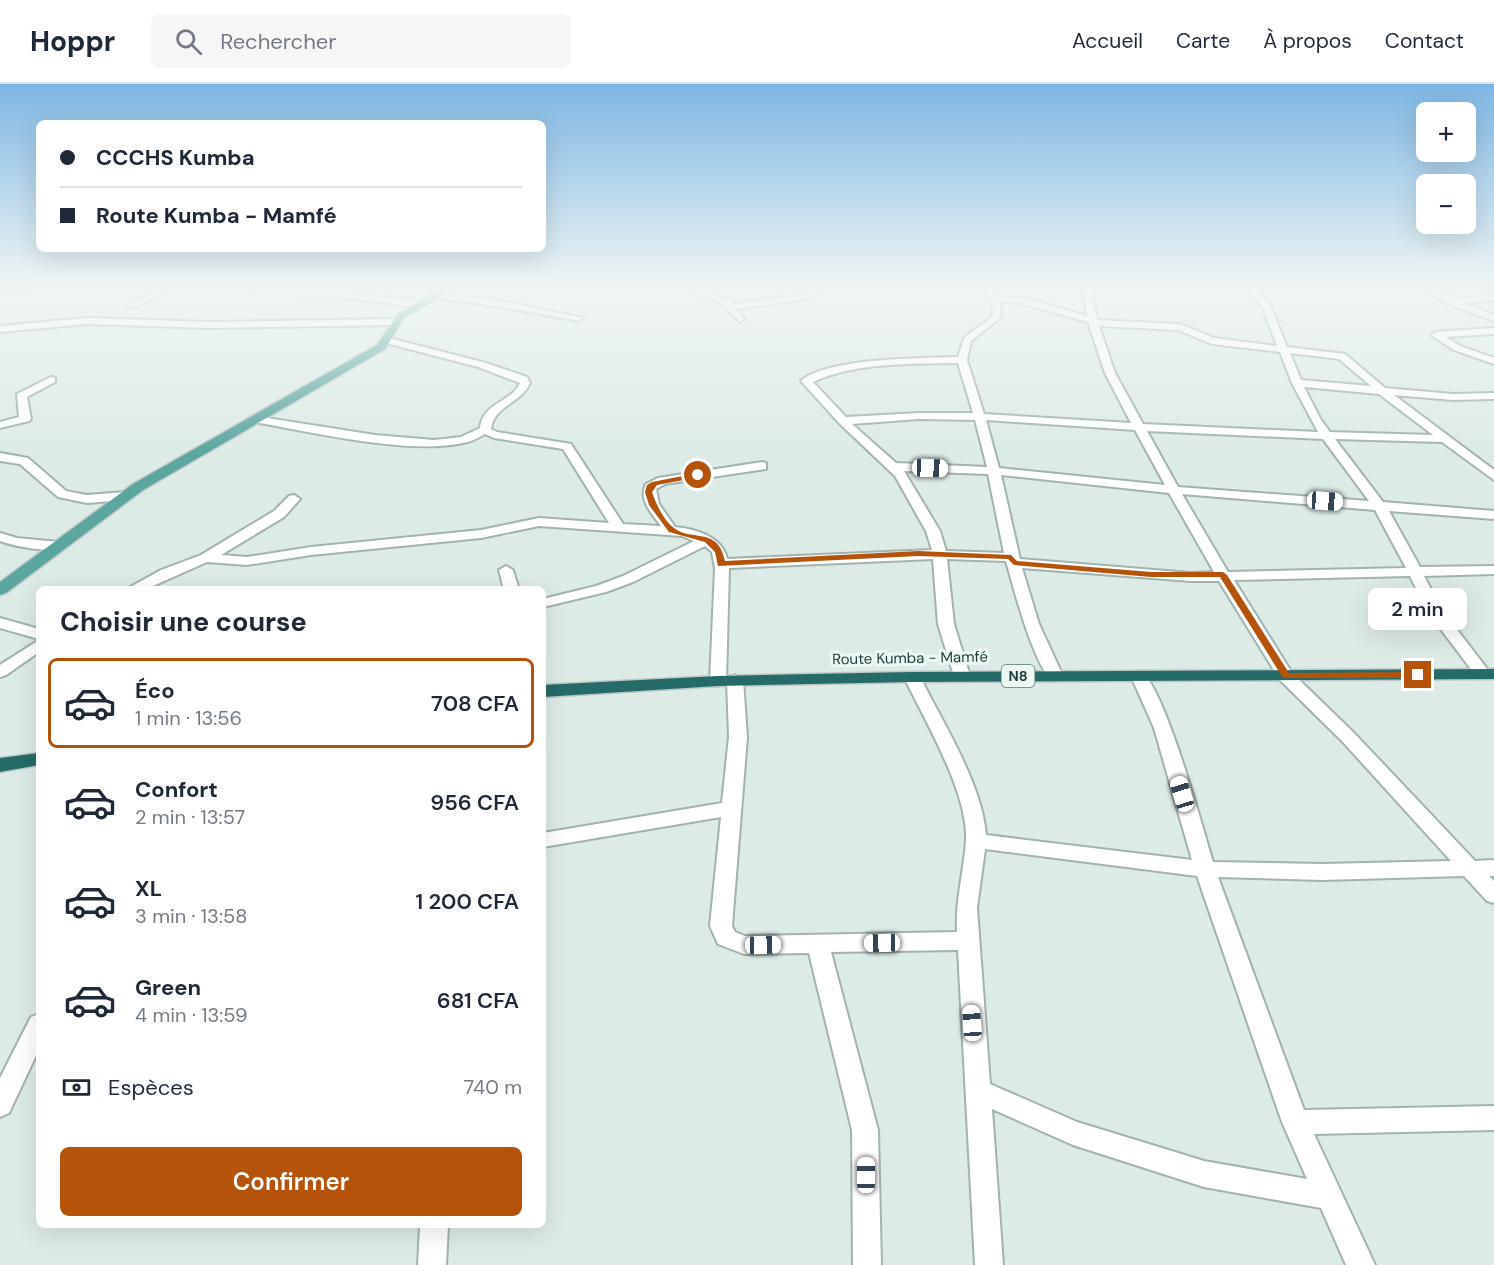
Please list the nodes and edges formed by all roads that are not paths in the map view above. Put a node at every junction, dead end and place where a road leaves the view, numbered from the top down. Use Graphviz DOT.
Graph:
graph roads {
  1 [pos="387,342"];
  2 [pos="393,342"];
  3 [pos="966,342"];
  4 [pos="1098,342"];
  5 [pos="1231,342"];
  6 [pos="1282,342"];
  7 [pos="1450,342"];
  8 [pos="1285,348"];
  9 [pos="1494,354"];
  10 [pos="1475,355"];
  11 [pos="962,360"];
  12 [pos="1494,361"];
  13 [pos="51,380"];
  14 [pos="1297,383"];
  15 [pos="1381,390"];
  16 [pos="1494,396"];
  17 [pos="980,415"];
  18 [pos="254,419"];
  19 [pos="843,421"];
  20 [pos="0,425"];
  21 [pos="1140,426"];
  22 [pos="485,430"];
  23 [pos="1326,435"];
  24 [pos="1446,439"];
  25 [pos="0,457"];
  26 [pos="762,466"];
  27 [pos="894,467"];
  28 [pos="994,471"];
  29 [pos="1494,476"];
  30 [pos="1174,490"];
  31 [pos="125,496"];
  32 [pos="294,499"];
  33 [pos="1379,506"];
  34 [pos="1494,515"];
  35 [pos="618,527"];
  36 [pos="671,531"];
  37 [pos="0,537"];
  38 [pos="707,540"];
  39 [pos="59,546"];
  40 [pos="939,555"];
  41 [pos="206,558"];
  42 [pos="1013,560"];
  43 [pos="721,564"];
  44 [pos="506,570"];
  45 [pos="1494,570"];
  46 [pos="1415,572"];
  47 [pos="1223,575"];
  48 [pos="141,586"];
  49 [pos="511,586"];
  50 [pos="0,590"];
  51 [pos="546,602"];
  52 [pos="0,623"];
  53 [pos="36,633"];
  54 [pos="36,647"];
  55 [pos="0,672"];
  56 [pos="1489,674"];
  57 [pos="962,676"];
  58 [pos="1055,676"];
  59 [pos="1139,676"];
  60 [pos="1286,676"];
  61 [pos="912,677"];
  62 [pos="726,681"];
  63 [pos="546,691"];
  64 [pos="36,759"];
  65 [pos="0,765"];
  66 [pos="733,808"];
  67 [pos="546,839"];
  68 [pos="976,841"];
  69 [pos="1494,868"];
  70 [pos="1205,869"];
  71 [pos="1470,869"];
  72 [pos="1494,896"];
  73 [pos="968,941"];
  74 [pos="818,944"];
  75 [pos="36,1030"];
  76 [pos="977,1090"];
  77 [pos="0,1106"];
  78 [pos="1494,1118"];
  79 [pos="1295,1122"];
  80 [pos="1329,1196"];
  81 [pos="434,1228"];
  82 [pos="432,1265"];
  83 [pos="867,1265"];
  84 [pos="989,1265"];
  85 [pos="1361,1265"];
  1 -- 18 [label="main road"];
  2 -- 22 [label="street"];
  3 -- 11 [label="street"];
  4 -- 21 [label="street"];
  5 -- 8 [label="street"];
  6 -- 8 [label="street"];
  7 -- 10 [label="street"];
  8 -- 14 [label="street"];
  8 -- 15 [label="street"];
  9 -- 10 [label="street"];
  10 -- 12 [label="street"];
  11 -- 17 [label="street"];
  11 -- 19 [label="street"];
  13 -- 20 [label="street"];
  14 -- 15 [label="street"];
  14 -- 23 [label="street"];
  15 -- 16 [label="street"];
  15 -- 24 [label="street"];
  17 -- 19 [label="street"];
  17 -- 21 [label="street"];
  17 -- 28 [label="street"];
  18 -- 22 [label="street"];
  18 -- 31 [label="main road"];
  19 -- 27 [label="street"];
  21 -- 23 [label="street"];
  21 -- 30 [label="street"];
  22 -- 35 [label="street"];
  23 -- 24 [label="street"];
  23 -- 33 [label="street"];
  24 -- 29 [label="street"];
  25 -- 31 [label="street"];
  26 -- 36 [label="street"];
  27 -- 28 [label="street"];
  27 -- 40 [label="street"];
  28 -- 30 [label="street"];
  28 -- 42 [label="street"];
  30 -- 33 [label="street"];
  30 -- 47 [label="street"];
  31 -- 39 [label="main road"];
  32 -- 41 [label="street"];
  33 -- 34 [label="street"];
  33 -- 46 [label="street"];
  35 -- 36 [label="street"];
  35 -- 41 [label="street"];
  36 -- 38 [label="street"];
  37 -- 39 [label="street"];
  38 -- 43 [label="street"];
  38 -- 51 [label="street"];
  39 -- 50 [label="main road"];
  40 -- 42 [label="street"];
  40 -- 43 [label="street"];
  40 -- 57 [label="street"];
  41 -- 48 [label="street"];
  42 -- 47 [label="street"];
  42 -- 58 [label="street"];
  43 -- 62 [label="street"];
  44 -- 49 [label="street"];
  45 -- 46 [label="street"];
  46 -- 47 [label="street"];
  46 -- 56 [label="street"];
  47 -- 60 [label="street"];
  52 -- 53 [label="street"];
  54 -- 55 [label="street"];
  56 -- 60 [label="highway, Route Kumba - Mamfé / N8"];
  57 -- 58 [label="highway, Route Kumba - Mamfé / N8"];
  57 -- 61 [label="highway, Route Kumba - Mamfé / N8"];
  58 -- 59 [label="highway, Route Kumba - Mamfé / N8"];
  59 -- 60 [label="highway, Route Kumba - Mamfé / N8"];
  59 -- 70 [label="street"];
  60 -- 71 [label="street"];
  61 -- 62 [label="highway, Route Kumba - Mamfé / N8"];
  61 -- 68 [label="street"];
  62 -- 63 [label="highway, Route Kumba - Mamfé / N8"];
  62 -- 66 [label="street"];
  64 -- 65 [label="highway"];
  66 -- 67 [label="street"];
  66 -- 74 [label="street"];
  68 -- 70 [label="street"];
  68 -- 73 [label="street"];
  69 -- 71 [label="street"];
  70 -- 71 [label="street"];
  70 -- 79 [label="street"];
  71 -- 72 [label="street"];
  73 -- 74 [label="street"];
  73 -- 76 [label="street"];
  74 -- 83 [label="street"];
  75 -- 77 [label="street"];
  76 -- 80 [label="street"];
  76 -- 84 [label="street"];
  78 -- 79 [label="street"];
  79 -- 80 [label="street"];
  80 -- 85 [label="street"];
  81 -- 82 [label="street"];
}
